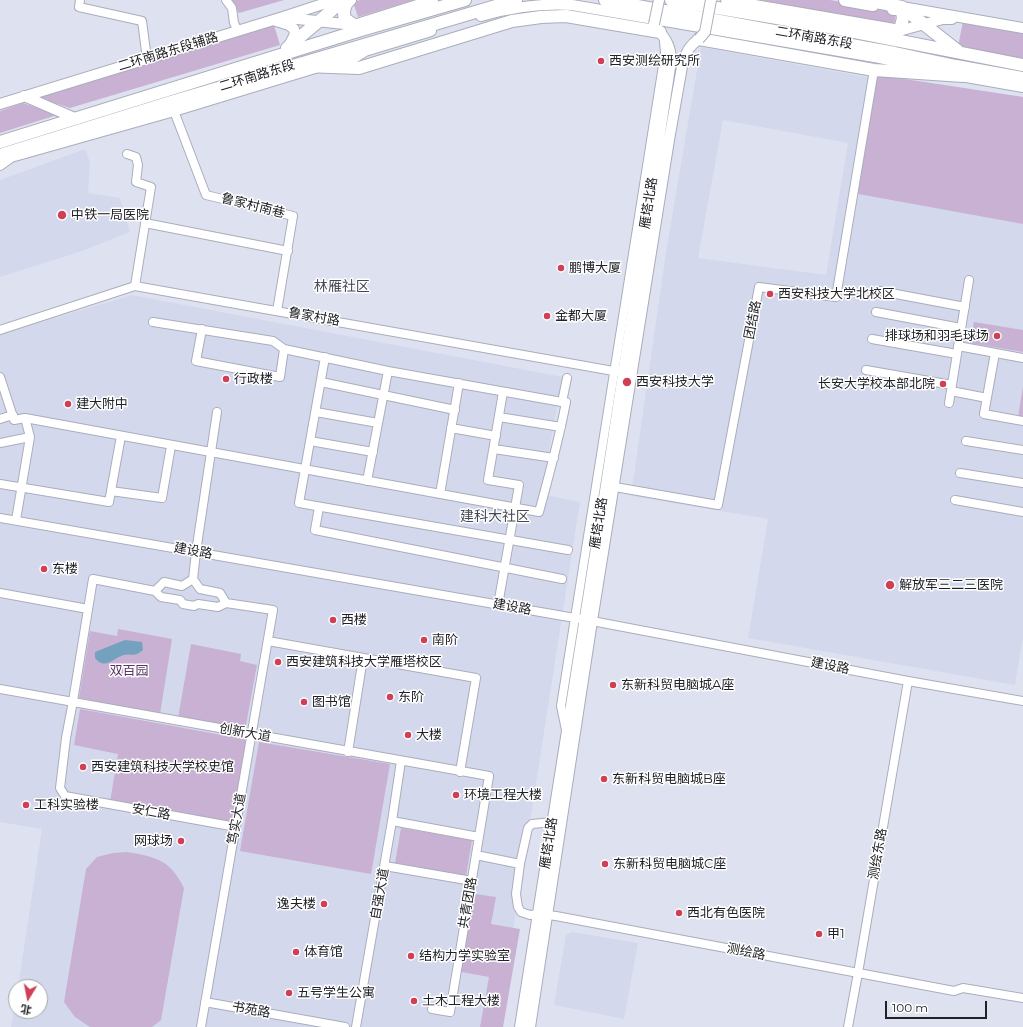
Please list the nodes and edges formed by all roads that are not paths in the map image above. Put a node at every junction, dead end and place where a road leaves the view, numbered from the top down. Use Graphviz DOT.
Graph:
graph roads {
  1 [pos="80,0"];
  2 [pos="226,0"];
  3 [pos="335,0"];
  4 [pos="344,0"];
  5 [pos="350,0"];
  6 [pos="433,0"];
  7 [pos="465,0"];
  8 [pos="516,0"];
  9 [pos="605,0"];
  10 [pos="659,0"];
  11 [pos="671,0"];
  12 [pos="711,0"];
  13 [pos="726,0"];
  14 [pos="845,0"];
  15 [pos="866,0"];
  16 [pos="902,7"];
  17 [pos="284,17"];
  18 [pos="966,18"];
  19 [pos="272,21"];
  20 [pos="319,22"];
  21 [pos="922,24"];
  22 [pos="365,26"];
  23 [pos="1023,28"];
  24 [pos="238,30"];
  25 [pos="900,30"];
  26 [pos="659,31"];
  27 [pos="879,38"];
  28 [pos="699,39"];
  29 [pos="359,46"];
  30 [pos="288,48"];
  31 [pos="960,53"];
  32 [pos="354,58"];
  33 [pos="147,59"];
  34 [pos="255,63"];
  35 [pos="1023,65"];
  36 [pos="292,66"];
  37 [pos="319,67"];
  38 [pos="874,70"];
  39 [pos="963,76"];
  40 [pos="1023,78"];
  41 [pos="1023,87"];
  42 [pos="24,96"];
  43 [pos="0,104"];
  44 [pos="174,111"];
  45 [pos="77,119"];
  46 [pos="0,142"];
  47 [pos="127,154"];
  48 [pos="5,156"];
  49 [pos="0,165"];
  50 [pos="145,223"];
  51 [pos="288,251"];
  52 [pos="969,280"];
  53 [pos="135,286"];
  54 [pos="880,291"];
  55 [pos="965,308"];
  56 [pos="277,311"];
  57 [pos="876,312"];
  58 [pos="153,322"];
  59 [pos="961,328"];
  60 [pos="202,329"];
  61 [pos="0,330"];
  62 [pos="872,339"];
  63 [pos="284,349"];
  64 [pos="957,350"];
  65 [pos="995,353"];
  66 [pos="325,357"];
  67 [pos="1023,358"];
  68 [pos="866,370"];
  69 [pos="388,371"];
  70 [pos="623,373"];
  71 [pos="0,377"];
  72 [pos="567,378"];
  73 [pos="321,382"];
  74 [pos="459,383"];
  75 [pos="951,388"];
  76 [pos="503,392"];
  77 [pos="384,394"];
  78 [pos="987,398"];
  79 [pos="562,402"];
  80 [pos="949,403"];
  81 [pos="454,410"];
  82 [pos="217,412"];
  83 [pos="316,412"];
  84 [pos="12,415"];
  85 [pos="499,417"];
  86 [pos="0,418"];
  87 [pos="25,418"];
  88 [pos="1023,421"];
  89 [pos="378,423"];
  90 [pos="561,427"];
  91 [pos="451,428"];
  92 [pos="121,436"];
  93 [pos="496,436"];
  94 [pos="30,437"];
  95 [pos="310,441"];
  96 [pos="966,441"];
  97 [pos="0,444"];
  98 [pos="171,446"];
  99 [pos="494,449"];
  100 [pos="1023,450"];
  101 [pos="373,452"];
  102 [pos="210,453"];
  103 [pos="554,458"];
  104 [pos="305,470"];
  105 [pos="960,473"];
  106 [pos="367,481"];
  107 [pos="0,484"];
  108 [pos="1023,484"];
  109 [pos="614,487"];
  110 [pos="21,488"];
  111 [pos="111,491"];
  112 [pos="440,494"];
  113 [pos="955,500"];
  114 [pos="319,507"];
  115 [pos="515,508"];
  116 [pos="1023,512"];
  117 [pos="0,518"];
  118 [pos="16,520"];
  119 [pos="509,540"];
  120 [pos="568,550"];
  121 [pos="196,552"];
  122 [pos="505,568"];
  123 [pos="193,579"];
  124 [pos="562,579"];
  125 [pos="182,586"];
  126 [pos="200,589"];
  127 [pos="155,591"];
  128 [pos="0,593"];
  129 [pos="180,600"];
  130 [pos="226,603"];
  131 [pos="198,604"];
  132 [pos="498,604"];
  133 [pos="88,609"];
  134 [pos="583,619"];
  135 [pos="268,641"];
  136 [pos="363,658"];
  137 [pos="908,681"];
  138 [pos="0,689"];
  139 [pos="1023,701"];
  140 [pos="73,702"];
  141 [pos="252,735"];
  142 [pos="348,752"];
  143 [pos="401,761"];
  144 [pos="460,772"];
  145 [pos="490,776"];
  146 [pos="392,821"];
  147 [pos="552,822"];
  148 [pos="236,827"];
  149 [pos="479,837"];
  150 [pos="476,855"];
  151 [pos="520,864"];
  152 [pos="385,866"];
  153 [pos="472,881"];
  154 [pos="543,914"];
  155 [pos="858,973"];
  156 [pos="1023,998"];
  157 [pos="205,1002"];
  158 [pos="432,1009"];
  159 [pos="201,1027"];
  160 [pos="345,1027"];
  161 [pos="356,1027"];
  162 [pos="520,1027"];
  163 [pos="530,1027"];
  164 [pos="848,1027"];
  1 -- 33 [label="street"];
  2 -- 24 [label="street"];
  3 -- 17 [label="main road, 二环南路东段辅路"];
  4 -- 20 [label="highway"];
  5 -- 22 [label="highway"];
  6 -- 22 [label="main road"];
  7 -- 22 [label="highway"];
  8 -- 29 [label="highway, 二环南路东段"];
  9 -- 40 [label="highway, 二环南路东段"];
  10 -- 26 [label="main road, bridge"];
  11 -- 27 [label="highway, 二环南路东段"];
  12 -- 28 [label="main road, 雁塔北路, bridge"];
  13 -- 25 [label="main road"];
  14 -- 25 [label="highway"];
  15 -- 16 [label="highway"];
  16 -- 18 [label="main road"];
  16 -- 21 [label="highway"];
  17 -- 19 [label="main road, 二环南路东段辅路"];
  17 -- 20 [label="main road"];
  18 -- 21 [label="main road"];
  18 -- 23 [label="main road"];
  19 -- 24 [label="main road, 二环南路东段辅路"];
  19 -- 30 [label="main road"];
  20 -- 22 [label="main road"];
  20 -- 30 [label="highway"];
  21 -- 25 [label="main road"];
  21 -- 31 [label="highway"];
  22 -- 30 [label="highway"];
  22 -- 34 [label="highway"];
  24 -- 33 [label="main road, 二环南路东段辅路"];
  25 -- 27 [label="main road"];
  26 -- 32 [label="highway"];
  26 -- 37 [label="highway"];
  26 -- 70 [label="main road, 雁塔北路"];
  27 -- 31 [label="highway, 二环南路东段"];
  28 -- 38 [label="highway"];
  28 -- 70 [label="main road, 雁塔北路"];
  29 -- 32 [label="highway"];
  29 -- 36 [label="highway, 二环南路东段"];
  29 -- 37 [label="main road"];
  30 -- 34 [label="highway"];
  31 -- 35 [label="highway, 二环南路东段"];
  32 -- 37 [label="main road"];
  32 -- 39 [label="main road"];
  33 -- 42 [label="main road, 二环南路东段辅路"];
  34 -- 45 [label="highway"];
  36 -- 37 [label="highway"];
  36 -- 48 [label="highway, 二环南路东段"];
  37 -- 44 [label="main road"];
  38 -- 39 [label="highway"];
  38 -- 109 [label="street, 团结路"];
  39 -- 41 [label="main road"];
  42 -- 43 [label="main road, 二环南路东段辅路"];
  42 -- 45 [label="main road"];
  44 -- 48 [label="main road"];
  44 -- 51 [label="street, 鲁家村南巷"];
  45 -- 46 [label="highway"];
  47 -- 50 [label="street"];
  48 -- 49 [label="main road"];
  50 -- 51 [label="street"];
  50 -- 53 [label="street"];
  51 -- 56 [label="street, 鲁家村南巷"];
  52 -- 55 [label="street"];
  53 -- 56 [label="street, 鲁家村路"];
  53 -- 61 [label="street, 鲁家村路"];
  54 -- 55 [label="street"];
  55 -- 59 [label="street"];
  56 -- 70 [label="street, 鲁家村路"];
  57 -- 59 [label="street"];
  58 -- 60 [label="street"];
  59 -- 64 [label="street"];
  60 -- 63 [label="street"];
  60 -- 63 [label="street"];
  62 -- 64 [label="street"];
  63 -- 66 [label="street"];
  64 -- 65 [label="street"];
  64 -- 75 [label="street"];
  65 -- 67 [label="street"];
  65 -- 78 [label="street"];
  66 -- 69 [label="street"];
  66 -- 73 [label="street"];
  68 -- 75 [label="street"];
  69 -- 74 [label="street"];
  69 -- 77 [label="street"];
  70 -- 109 [label="main road, 雁塔北路"];
  70 -- 134 [label="main road, 雁塔北路"];
  71 -- 84 [label="street"];
  72 -- 79 [label="street"];
  73 -- 77 [label="street"];
  73 -- 83 [label="street"];
  74 -- 76 [label="street"];
  74 -- 81 [label="street"];
  75 -- 78 [label="street"];
  75 -- 80 [label="street"];
  76 -- 79 [label="street"];
  76 -- 85 [label="street"];
  77 -- 81 [label="street"];
  77 -- 89 [label="street"];
  78 -- 88 [label="street"];
  79 -- 90 [label="street"];
  81 -- 91 [label="street"];
  82 -- 102 [label="street"];
  83 -- 89 [label="street"];
  83 -- 95 [label="street"];
  84 -- 86 [label="street"];
  84 -- 87 [label="street"];
  85 -- 90 [label="street"];
  85 -- 93 [label="street"];
  87 -- 92 [label="street"];
  87 -- 94 [label="street"];
  89 -- 101 [label="street"];
  90 -- 103 [label="street"];
  91 -- 93 [label="street"];
  91 -- 112 [label="street"];
  92 -- 98 [label="street"];
  92 -- 111 [label="street"];
  93 -- 99 [label="street"];
  94 -- 97 [label="street"];
  94 -- 110 [label="street"];
  95 -- 101 [label="street"];
  95 -- 104 [label="street"];
  96 -- 100 [label="street"];
  98 -- 102 [label="street"];
  98 -- 111 [label="street"];
  99 -- 103 [label="street"];
  99 -- 115 [label="street"];
  101 -- 106 [label="street"];
  102 -- 104 [label="street"];
  102 -- 121 [label="street"];
  103 -- 115 [label="street"];
  104 -- 106 [label="street"];
  104 -- 114 [label="street"];
  105 -- 108 [label="street"];
  106 -- 112 [label="street"];
  107 -- 110 [label="street"];
  109 -- 134 [label="main road, 雁塔北路"];
  110 -- 111 [label="street"];
  110 -- 118 [label="street"];
  112 -- 115 [label="street"];
  113 -- 116 [label="street"];
  114 -- 119 [label="street"];
  114 -- 122 [label="street"];
  115 -- 119 [label="street"];
  117 -- 118 [label="street, 建设路"];
  118 -- 121 [label="street, 建设路"];
  119 -- 120 [label="street"];
  119 -- 122 [label="street"];
  121 -- 123 [label="street"];
  121 -- 132 [label="street, 建设路"];
  122 -- 124 [label="street"];
  122 -- 132 [label="street"];
  123 -- 125 [label="street"];
  123 -- 126 [label="street"];
  125 -- 127 [label="street"];
  125 -- 129 [label="street"];
  126 -- 130 [label="street"];
  126 -- 131 [label="street"];
  127 -- 129 [label="street"];
  127 -- 133 [label="street"];
  128 -- 133 [label="street"];
  129 -- 131 [label="street"];
  130 -- 131 [label="street"];
  130 -- 135 [label="street, 笃实大道"];
  132 -- 134 [label="street, 建设路"];
  133 -- 140 [label="street"];
  134 -- 137 [label="street, 建设路"];
  134 -- 147 [label="main road, 雁塔北路"];
  134 -- 154 [label="main road, 雁塔北路"];
  135 -- 136 [label="street"];
  135 -- 141 [label="street, 笃实大道"];
  136 -- 142 [label="street"];
  136 -- 144 [label="street"];
  137 -- 139 [label="street, 建设路"];
  137 -- 155 [label="street, 测绘东路"];
  138 -- 140 [label="street, 创新大道"];
  140 -- 141 [label="street, 创新大道"];
  140 -- 148 [label="street, 安仁路"];
  141 -- 142 [label="street, 创新大道"];
  141 -- 148 [label="street, 笃实大道"];
  142 -- 143 [label="street, 创新大道"];
  143 -- 144 [label="street, 创新大道"];
  143 -- 146 [label="street, 自强大道"];
  144 -- 145 [label="street, 创新大道"];
  145 -- 149 [label="street, 共青团路"];
  146 -- 149 [label="street"];
  146 -- 152 [label="street, 自强大道"];
  147 -- 151 [label="street"];
  147 -- 154 [label="main road, 雁塔北路"];
  148 -- 157 [label="street, 笃实大道"];
  149 -- 150 [label="street, 共青团路"];
  150 -- 151 [label="street"];
  150 -- 153 [label="street, 共青团路"];
  151 -- 154 [label="street, 测绘路"];
  152 -- 153 [label="street"];
  152 -- 161 [label="street, 自强大道"];
  153 -- 158 [label="street, 共青团路"];
  154 -- 155 [label="street, 测绘路"];
  154 -- 162 [label="main road, 雁塔北路"];
  154 -- 163 [label="main road, 雁塔北路"];
  155 -- 156 [label="street, 测绘路"];
  155 -- 164 [label="street, 测绘东路"];
  157 -- 159 [label="street, 笃实大道"];
  157 -- 160 [label="street, 书苑路"];
}
